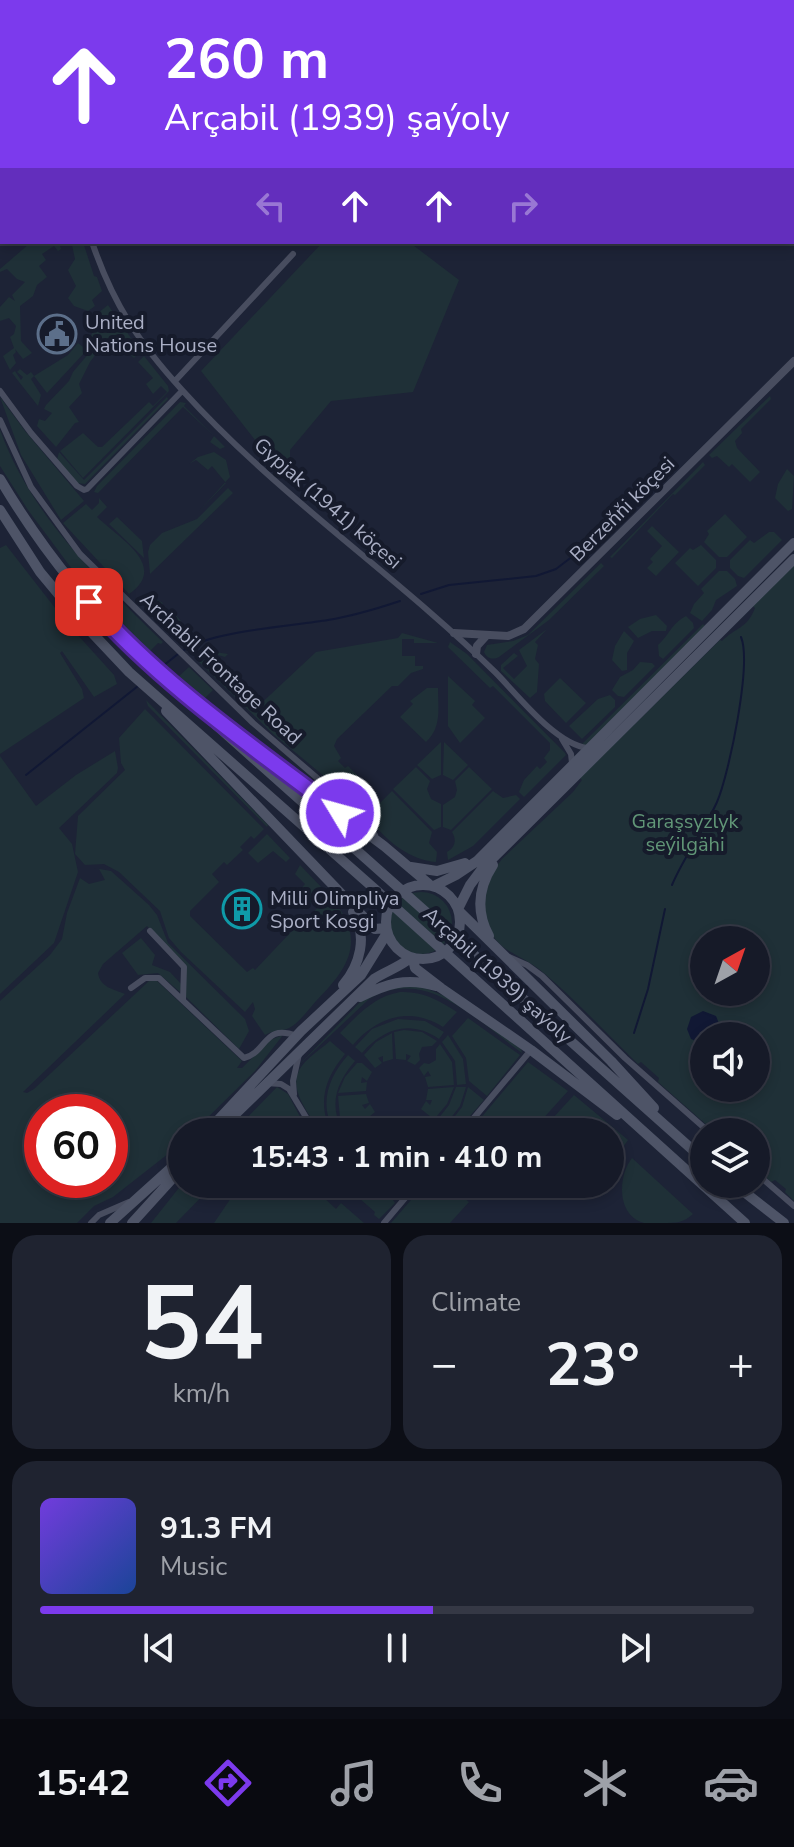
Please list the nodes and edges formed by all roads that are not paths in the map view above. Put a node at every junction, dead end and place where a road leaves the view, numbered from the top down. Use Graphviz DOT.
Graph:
graph roads {
  1 [pos="93,244"];
  2 [pos="293,254"];
  3 [pos="794,361"];
  4 [pos="175,381"];
  5 [pos="0,391"];
  6 [pos="182,391"];
  7 [pos="0,420"];
  8 [pos="0,479"];
  9 [pos="0,510"];
  10 [pos="0,518"];
  11 [pos="794,543"];
  12 [pos="794,559"];
  13 [pos="40,572"];
  14 [pos="454,633"];
  15 [pos="486,636"];
  16 [pos="476,654"];
  17 [pos="171,685"];
  18 [pos="157,698"];
  19 [pos="559,736"];
  20 [pos="587,748"];
  21 [pos="572,763"];
  22 [pos="538,798"];
  23 [pos="547,807"];
  24 [pos="493,844"];
  25 [pos="509,844"];
  26 [pos="384,846"];
  27 [pos="410,867"];
  28 [pos="431,885"];
  29 [pos="343,897"];
  30 [pos="459,910"];
  31 [pos="387,930"];
  32 [pos="150,931"];
  33 [pos="492,941"];
  34 [pos="509,957"];
  35 [pos="412,958"];
  36 [pos="131,988"];
  37 [pos="441,988"];
  38 [pos="183,1000"];
  39 [pos="354,1000"];
  40 [pos="324,1009"];
  41 [pos="297,1036"];
  42 [pos="531,1050"];
  43 [pos="299,1054"];
  44 [pos="266,1083"];
  45 [pos="295,1098"];
  46 [pos="220,1118"];
  47 [pos="231,1118"];
  48 [pos="307,1118"];
  49 [pos="474,1118"];
  50 [pos="693,1118"];
  51 [pos="679,1137"];
  52 [pos="690,1147"];
  53 [pos="666,1152"];
  54 [pos="168,1170"];
  55 [pos="690,1174"];
  56 [pos="168,1183"];
  57 [pos="770,1185"];
  58 [pos="406,1198"];
  59 [pos="713,1198"];
  60 [pos="717,1198"];
  61 [pos="747,1198"];
  62 [pos="751,1198"];
  63 [pos="133,1200"];
  64 [pos="794,1206"];
  65 [pos="143,1211"];
  66 [pos="91,1223"];
  67 [pos="110,1223"];
  68 [pos="132,1223"];
  69 [pos="138,1223"];
  70 [pos="384,1223"];
  71 [pos="734,1223"];
  72 [pos="745,1223"];
  73 [pos="773,1223"];
  74 [pos="784,1223"];
  1 -- 4 [label="street, Gypjak (1941) köçesi"];
  2 -- 4 [label="street"];
  3 -- 15 [label="street, Berzeňňi köçesi"];
  4 -- 6 [label="street, Gypjak (1941) köçesi"];
  5 -- 6 [label="street"];
  6 -- 14 [label="street, Gypjak (1941) köçesi"];
  7 -- 26 [label="street, Archabil Frontage Road"];
  8 -- 17 [label="main road, Arçabil (1939) şaýoly"];
  9 -- 13 [label="main road, Arçabil (1939) şaýoly"];
  10 -- 13 [label="street"];
  11 -- 20 [label="main road"];
  12 -- 23 [label="main road"];
  13 -- 18 [label="main road, Arçabil (1939) şaýoly"];
  14 -- 15 [label="street, Berzeňňi köçesi"];
  14 -- 16 [label="street, Gypjak (1941) köçesi"];
  15 -- 16 [label="street"];
  16 -- 19 [label="street, Gypjak (1941) köçesi"];
  17 -- 26 [label="main road"];
  17 -- 51 [label="main road, Arçabil (1939) şaýoly"];
  18 -- 29 [label="main road"];
  18 -- 53 [label="main road, Arçabil (1939) şaýoly"];
  19 -- 20 [label="street, Gypjak (1941) köçesi"];
  19 -- 21 [label="street"];
  20 -- 21 [label="main road"];
  21 -- 22 [label="main road"];
  22 -- 23 [label="main road"];
  22 -- 24 [label="main road"];
  23 -- 25 [label="main road"];
  24 -- 27 [label="main road"];
  24 -- 28 [label="main road"];
  25 -- 30 [label="main road"];
  25 -- 33 [label="main road"];
  26 -- 27 [label="main road"];
  27 -- 28 [label="main road"];
  28 -- 30 [label="main road"];
  28 -- 31 [label="main road"];
  29 -- 31 [label="main road"];
  29 -- 40 [label="main road"];
  30 -- 33 [label="main road"];
  30 -- 35 [label="main road"];
  31 -- 35 [label="main road"];
  31 -- 40 [label="main road"];
  32 -- 38 [label="street"];
  33 -- 34 [label="main road"];
  34 -- 50 [label="street"];
  34 -- 51 [label="main road"];
  35 -- 37 [label="main road"];
  35 -- 39 [label="main road"];
  36 -- 38 [label="street"];
  37 -- 39 [label="main road"];
  37 -- 42 [label="main road"];
  38 -- 41 [label="street"];
  39 -- 43 [label="main road"];
  40 -- 41 [label="main road"];
  41 -- 46 [label="main road"];
  42 -- 49 [label="street"];
  42 -- 53 [label="main road"];
  43 -- 44 [label="main road"];
  43 -- 45 [label="street"];
  44 -- 45 [label="street"];
  44 -- 47 [label="main road"];
  45 -- 48 [label="street"];
  51 -- 52 [label="main road, Arçabil (1939) şaýoly"];
  53 -- 55 [label="main road, Arçabil (1939) şaýoly"];
  54 -- 63 [label="main road"];
  56 -- 65 [label="main road"];
  57 -- 64 [label="street"];
  58 -- 70 [label="street"];
  59 -- 71 [label="main road"];
  60 -- 72 [label="main road, Arçabil (1939) şaýoly"];
  61 -- 73 [label="main road"];
  62 -- 74 [label="main road"];
  63 -- 66 [label="street"];
  63 -- 67 [label="main road"];
  65 -- 68 [label="main road"];
  65 -- 69 [label="street"];
}
